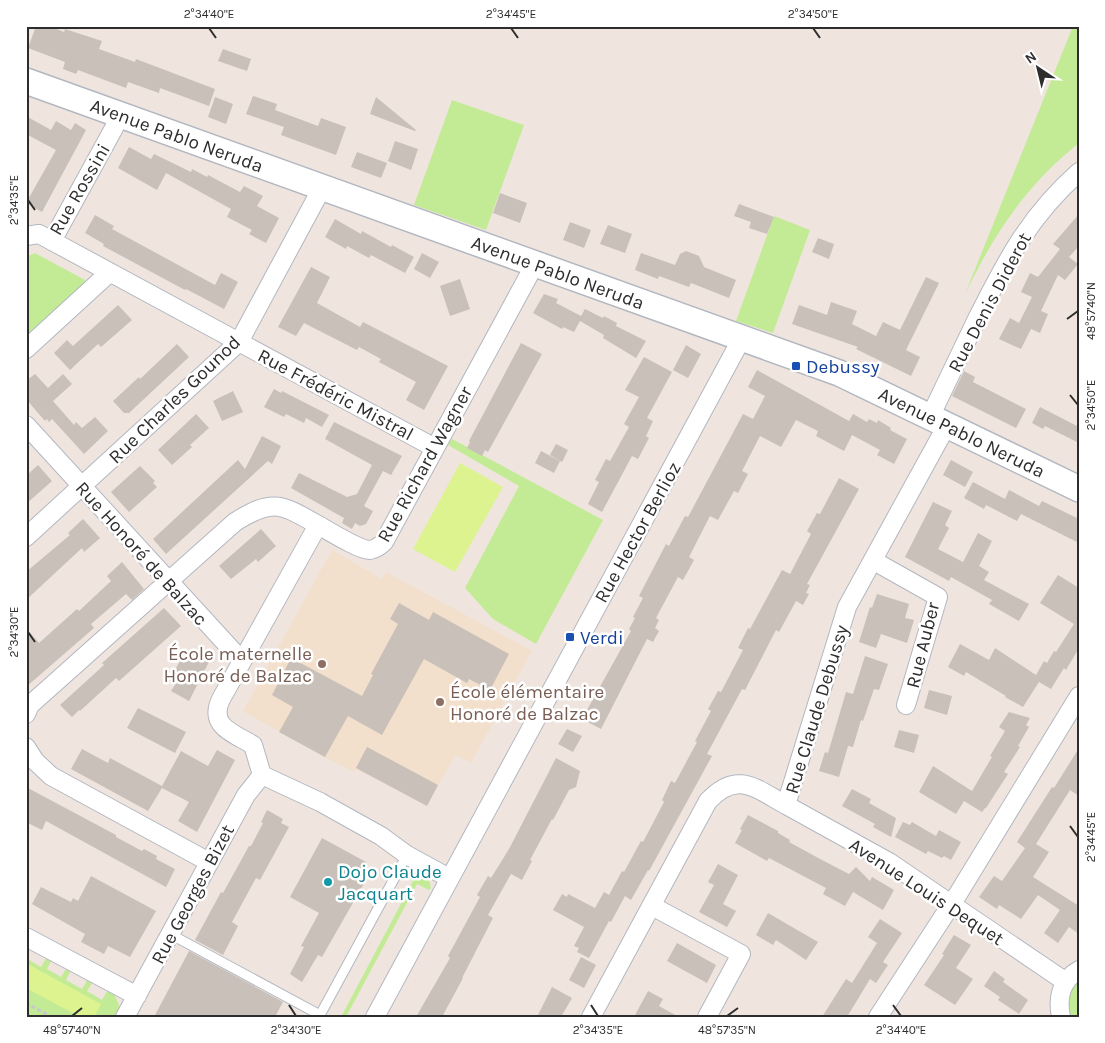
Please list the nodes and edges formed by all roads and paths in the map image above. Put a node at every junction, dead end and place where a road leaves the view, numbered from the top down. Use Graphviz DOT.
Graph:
graph roads {
  1 [pos="26,81"];
  2 [pos="119,114"];
  3 [pos="1079,172"];
  4 [pos="322,186"];
  5 [pos="26,236"];
  6 [pos="52,241"];
  7 [pos="535,264"];
  8 [pos="109,273"];
  9 [pos="742,338"];
  10 [pos="239,342"];
  11 [pos="26,349"];
  12 [pos="938,421"];
  13 [pos="26,425"];
  14 [pos="435,448"];
  15 [pos="82,487"];
  16 [pos="1079,489"];
  17 [pos="318,525"];
  18 [pos="26,537"];
  19 [pos="874,561"];
  20 [pos="168,581"];
  21 [pos="242,662"];
  22 [pos="1079,696"];
  23 [pos="906,705"];
  24 [pos="26,714"];
  25 [pos="26,748"];
  26 [pos="262,775"];
  27 [pos="786,805"];
  28 [pos="407,854"];
  29 [pos="209,862"];
  30 [pos="449,878"];
  31 [pos="951,904"];
  32 [pos="652,906"];
  33 [pos="170,934"];
  34 [pos="26,937"];
  35 [pos="1079,970"];
  36 [pos="1066,982"];
  37 [pos="137,996"];
  38 [pos="26,1003"];
  39 [pos="319,1016"];
  40 [pos="52,1017"];
  41 [pos="126,1017"];
  42 [pos="375,1017"];
  43 [pos="592,1017"];
  44 [pos="707,1017"];
  45 [pos="878,1017"];
  46 [pos="1061,1017"];
  1 -- 2 [label="street, Avenue Pablo Neruda"];
  2 -- 4 [label="street, Avenue Pablo Neruda"];
  2 -- 6 [label="street, Rue Rossini"];
  3 -- 12 [label="street, Rue Denis Diderot"];
  4 -- 7 [label="street, Avenue Pablo Neruda"];
  4 -- 10 [label="street, Rue Charles Gounod"];
  5 -- 6 [label="street, Rue Rossini"];
  6 -- 8 [label="street, Rue Frédéric Mistral"];
  7 -- 9 [label="street, Avenue Pablo Neruda"];
  7 -- 14 [label="street, Rue Richard Wagner"];
  8 -- 10 [label="street, Rue Frédéric Mistral"];
  8 -- 11 [label="street"];
  9 -- 12 [label="street, Avenue Pablo Neruda"];
  9 -- 30 [label="street, Rue Hector Berlioz"];
  10 -- 14 [label="street, Rue Frédéric Mistral"];
  10 -- 15 [label="street, Rue Charles Gounod"];
  12 -- 16 [label="street, Avenue Pablo Neruda"];
  12 -- 19 [label="street, Rue Claude Debussy"];
  13 -- 15 [label="street, Rue Honoré de Balzac"];
  14 -- 17 [label="street, Rue Richard Wagner"];
  15 -- 18 [label="street, Rue Charles Gounod"];
  15 -- 20 [label="street, Rue Honoré de Balzac"];
  17 -- 20 [label="street"];
  17 -- 21 [label="street"];
  19 -- 23 [label="street, Rue Auber"];
  19 -- 27 [label="street, Rue Claude Debussy"];
  20 -- 21 [label="street, Rue Honoré de Balzac"];
  20 -- 24 [label="street"];
  21 -- 26 [label="street"];
  22 -- 31 [label="street"];
  25 -- 29 [label="street"];
  26 -- 28 [label="street"];
  26 -- 29 [label="street, Rue Georges Bizet"];
  27 -- 31 [label="street, Avenue Louis Dequet"];
  27 -- 32 [label="street, Rue Claude Debussy"];
  28 -- 30 [label="street"];
  28 -- 39 [label="lane"];
  29 -- 33 [label="street, Rue Georges Bizet"];
  30 -- 42 [label="street, Rue Hector Berlioz"];
  31 -- 36 [label="street, Avenue Louis Dequet"];
  31 -- 45 [label="street"];
  32 -- 43 [label="street, Rue Claude Debussy"];
  32 -- 44 [label="street"];
  33 -- 37 [label="street, Rue Georges Bizet"];
  33 -- 39 [label="lane"];
  34 -- 37 [label="street"];
  35 -- 36 [label="street"];
  36 -- 46 [label="street"];
  37 -- 41 [label="street, Rue Georges Bizet"];
  38 -- 40 [label="path"];
}
